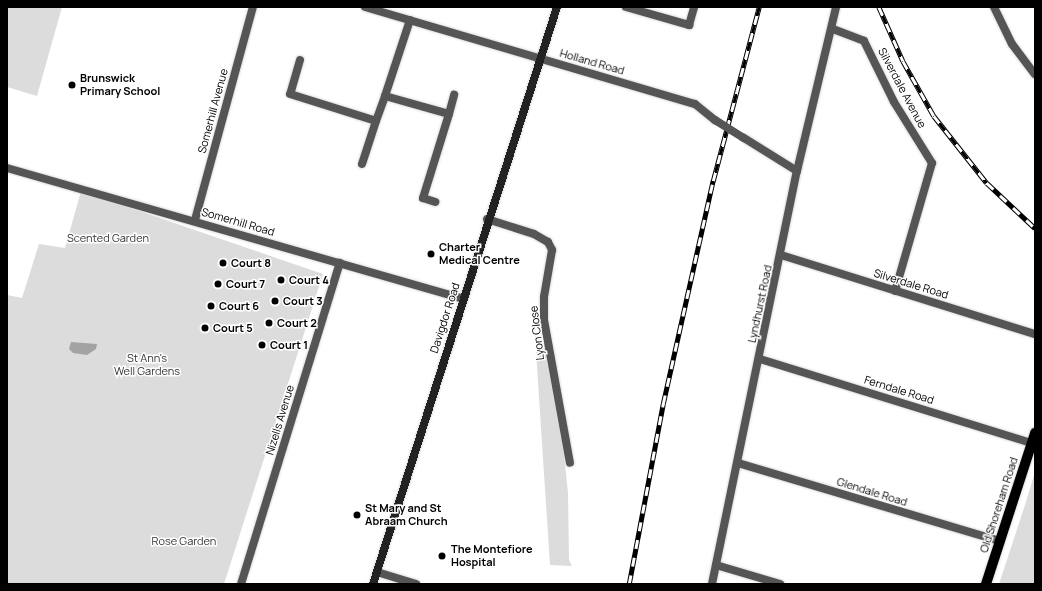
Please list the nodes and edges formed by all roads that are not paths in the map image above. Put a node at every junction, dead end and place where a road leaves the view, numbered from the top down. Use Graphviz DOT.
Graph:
graph roads {
  1 [pos="252,7"];
  2 [pos="365,7"];
  3 [pos="557,7"];
  4 [pos="626,7"];
  5 [pos="694,7"];
  6 [pos="836,7"];
  7 [pos="994,7"];
  8 [pos="410,20"];
  9 [pos="832,29"];
  10 [pos="540,58"];
  11 [pos="300,60"];
  12 [pos="1035,73"];
  13 [pos="454,95"];
  14 [pos="385,96"];
  15 [pos="448,114"];
  16 [pos="376,121"];
  17 [pos="362,164"];
  18 [pos="7,168"];
  19 [pos="797,171"];
  20 [pos="435,202"];
  21 [pos="487,219"];
  22 [pos="195,220"];
  23 [pos="782,255"];
  24 [pos="340,263"];
  25 [pos="896,291"];
  26 [pos="463,299"];
  27 [pos="1035,334"];
  28 [pos="760,359"];
  29 [pos="1035,433"];
  30 [pos="1031,443"];
  31 [pos="570,463"];
  32 [pos="738,463"];
  33 [pos="1000,541"];
  34 [pos="716,565"];
  35 [pos="377,572"];
  36 [pos="240,584"];
  37 [pos="373,584"];
  38 [pos="416,584"];
  39 [pos="712,584"];
  40 [pos="780,584"];
  41 [pos="986,584"];
  1 -- 22 [label="street, Somerhill Avenue"];
  2 -- 8 [label="street, Holland Road"];
  3 -- 10 [label="main road, Davigdor Road"];
  4 -- 5 [label="street"];
  6 -- 9 [label="street, Lyndhurst Road"];
  7 -- 12 [label="street"];
  8 -- 10 [label="street, Holland Road"];
  8 -- 14 [label="street"];
  9 -- 19 [label="street, Lyndhurst Road"];
  9 -- 25 [label="street, Silverdale Avenue"];
  10 -- 19 [label="street, Holland Road, bridge"];
  10 -- 21 [label="main road, Davigdor Road"];
  11 -- 16 [label="street"];
  13 -- 15 [label="street"];
  14 -- 15 [label="street"];
  14 -- 16 [label="street"];
  15 -- 20 [label="street"];
  16 -- 17 [label="street"];
  18 -- 22 [label="street, Somerhill Road"];
  19 -- 23 [label="street, Lyndhurst Road"];
  21 -- 26 [label="main road, Davigdor Road"];
  21 -- 31 [label="street, Lyon Close"];
  22 -- 24 [label="street, Somerhill Road"];
  23 -- 25 [label="street, Silverdale Road"];
  23 -- 28 [label="street, Lyndhurst Road"];
  24 -- 26 [label="street, Somerhill Road"];
  24 -- 36 [label="street, Nizells Avenue"];
  25 -- 27 [label="street, Silverdale Road"];
  26 -- 35 [label="main road, Davigdor Road"];
  28 -- 30 [label="street, Ferndale Road"];
  28 -- 32 [label="street, Lyndhurst Road"];
  29 -- 30 [label="main road, Old Shoreham Road"];
  30 -- 33 [label="main road, Old Shoreham Road"];
  32 -- 33 [label="street, Glendale Road"];
  32 -- 34 [label="street, Lyndhurst Road"];
  33 -- 41 [label="main road, Old Shoreham Road"];
  34 -- 39 [label="street, Lyndhurst Road"];
  34 -- 40 [label="street"];
  35 -- 37 [label="main road, Davigdor Road"];
  35 -- 38 [label="street"];
}
